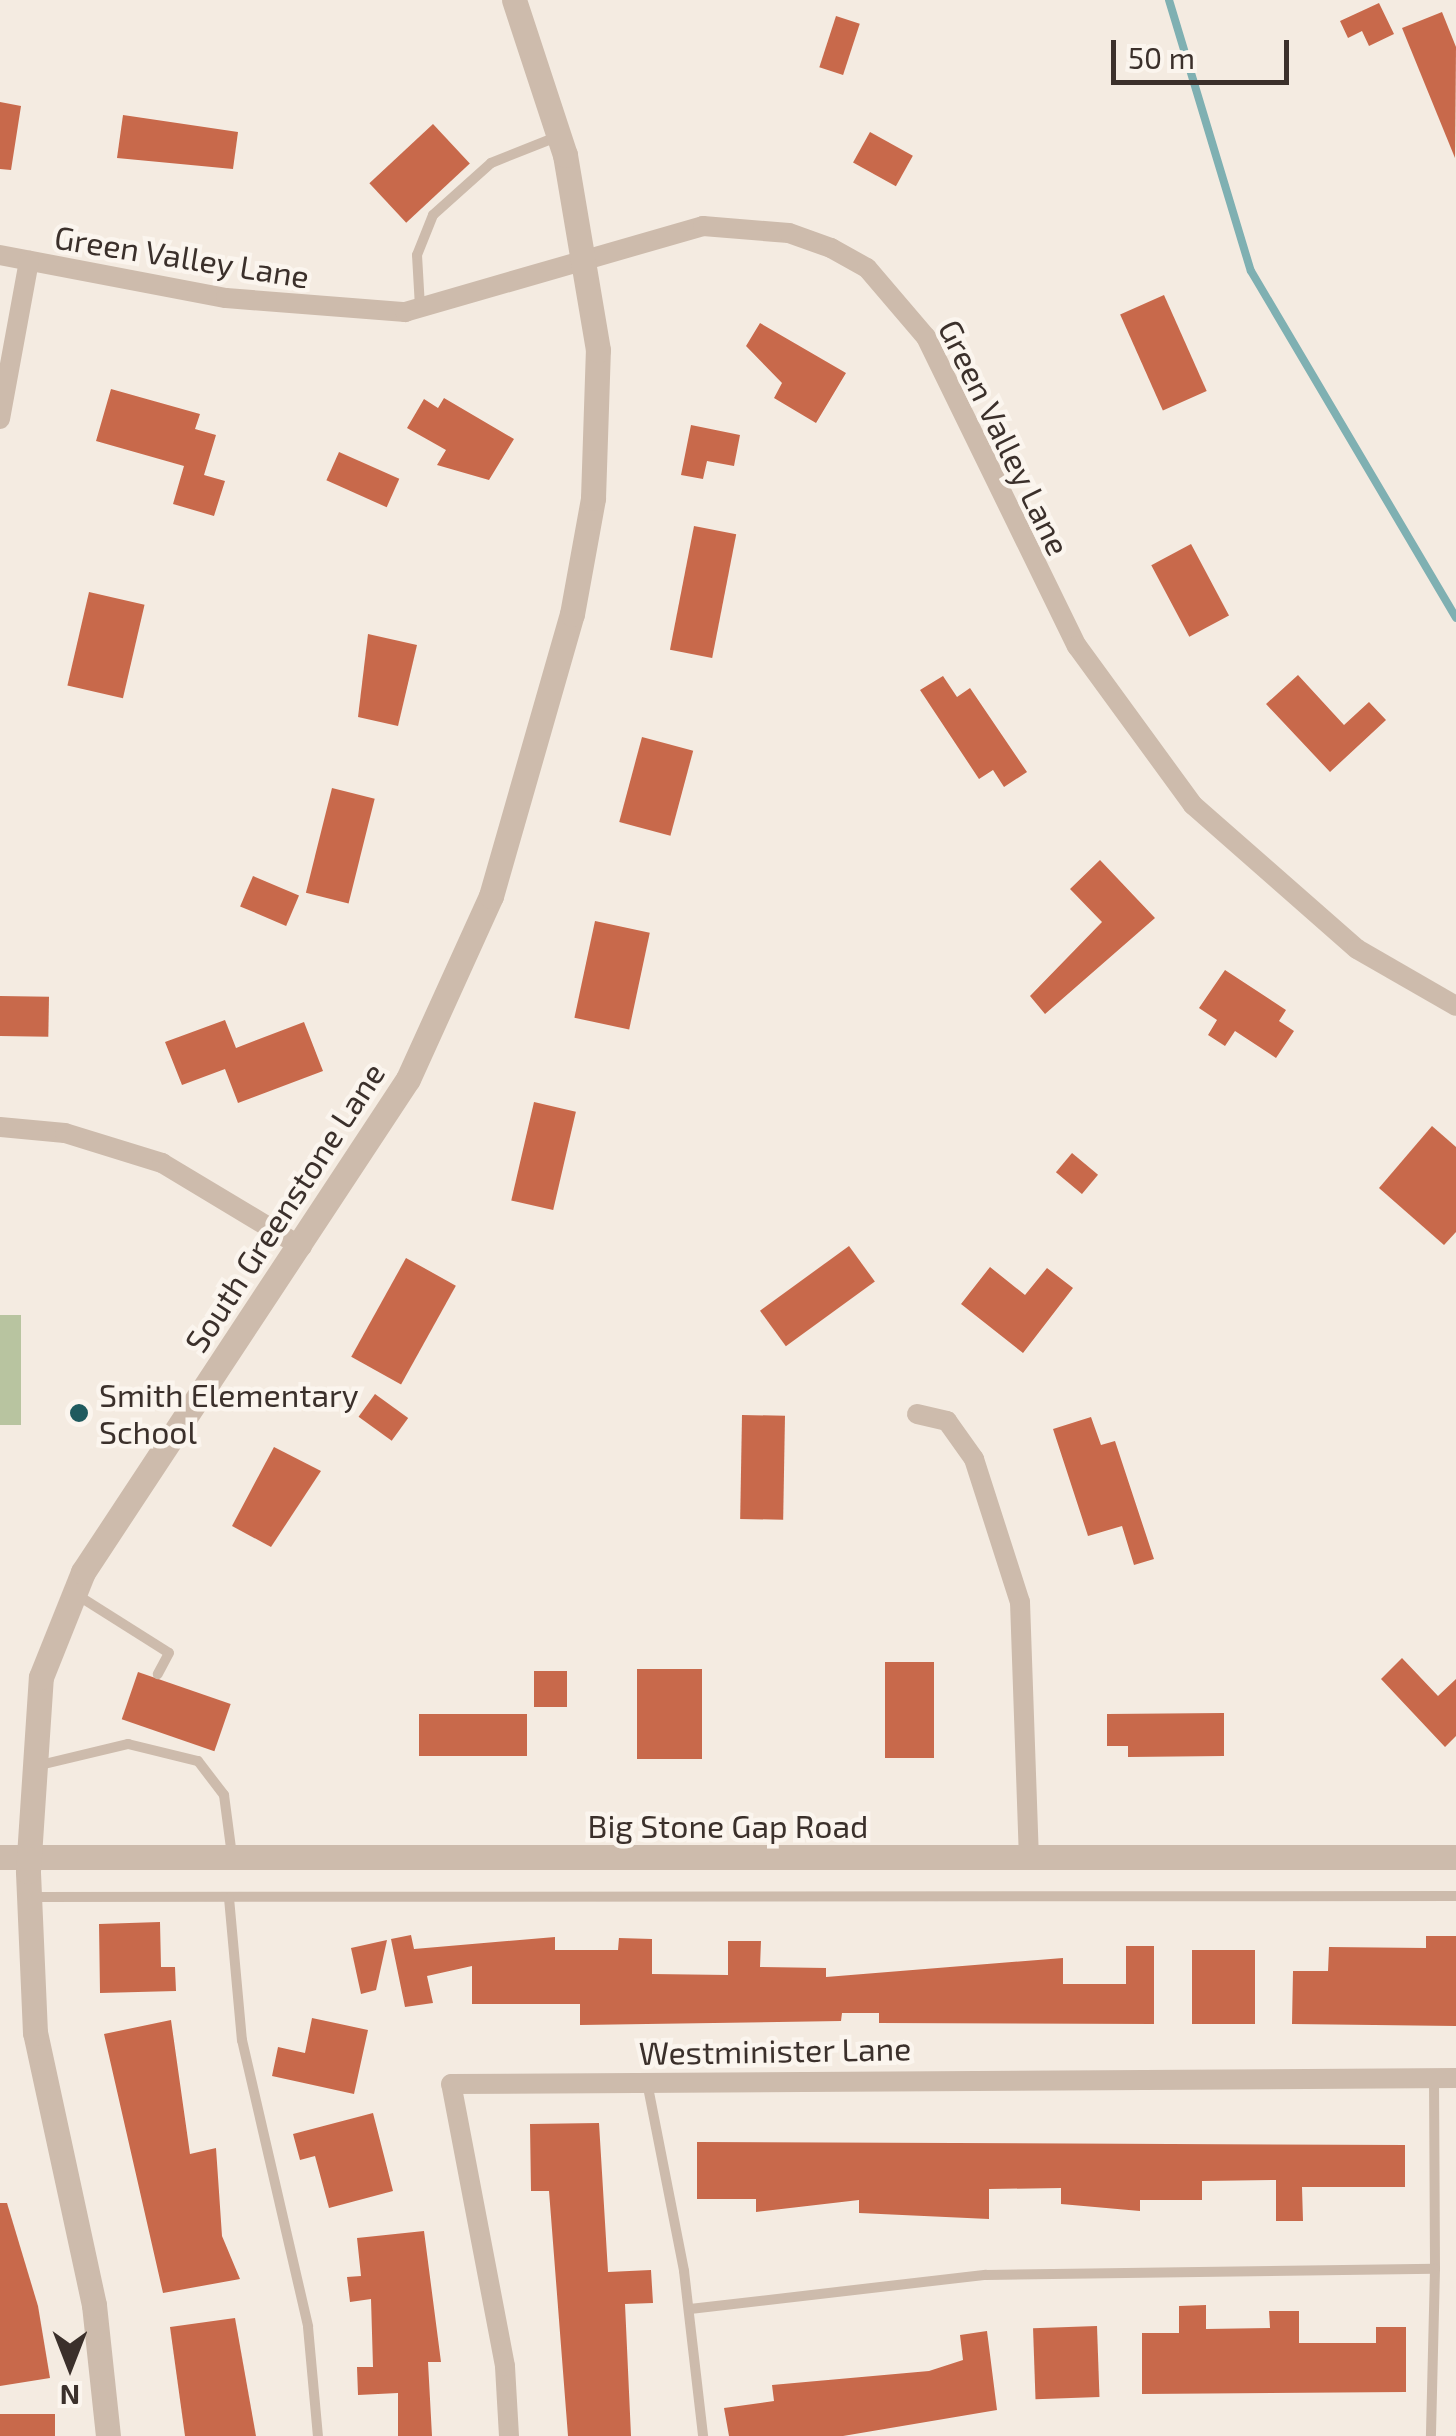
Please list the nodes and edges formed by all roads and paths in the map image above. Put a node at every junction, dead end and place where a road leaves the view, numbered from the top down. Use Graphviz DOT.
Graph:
graph roads {
  1 [pos="514,0"];
  2 [pos="560,135"];
  3 [pos="0,256"];
  4 [pos="585,257"];
  5 [pos="29,261"];
  6 [pos="420,310"];
  7 [pos="0,419"];
  8 [pos="1456,1006"];
  9 [pos="0,1127"];
  10 [pos="302,1247"];
  11 [pos="917,1414"];
  12 [pos="74,1592"];
  13 [pos="158,1674"];
  14 [pos="32,1766"];
  15 [pos="0,1857"];
  16 [pos="29,1857"];
  17 [pos="232,1857"];
  18 [pos="1029,1857"];
  19 [pos="1456,1857"];
  20 [pos="1456,1896"];
  21 [pos="29,1897"];
  22 [pos="229,1898"];
  23 [pos="1434,2078"];
  24 [pos="1456,2078"];
  25 [pos="646,2081"];
  26 [pos="1435,2269"];
  27 [pos="690,2309"];
  28 [pos="108,2436"];
  29 [pos="318,2436"];
  30 [pos="510,2436"];
  31 [pos="702,2436"];
  32 [pos="1431,2436"];
  1 -- 2 [label="street, South Greenstone Lane"];
  2 -- 4 [label="street, South Greenstone Lane"];
  2 -- 6 [label="lane"];
  3 -- 5 [label="street, Green Valley Lane"];
  4 -- 6 [label="street, Green Valley Lane"];
  4 -- 8 [label="street, Green Valley Lane"];
  4 -- 10 [label="street, South Greenstone Lane"];
  5 -- 6 [label="street, Green Valley Lane"];
  5 -- 7 [label="street"];
  9 -- 10 [label="street"];
  10 -- 12 [label="street, South Greenstone Lane"];
  11 -- 18 [label="street"];
  12 -- 13 [label="lane"];
  12 -- 14 [label="street, South Greenstone Lane"];
  14 -- 16 [label="street, South Greenstone Lane"];
  14 -- 17 [label="lane"];
  15 -- 16 [label="street, Big Stone Gap Road"];
  16 -- 17 [label="street, Big Stone Gap Road"];
  16 -- 21 [label="street, South Greenstone Lane"];
  17 -- 18 [label="street, Big Stone Gap Road"];
  18 -- 19 [label="street, Big Stone Gap Road"];
  20 -- 22 [label="lane"];
  21 -- 22 [label="lane"];
  21 -- 28 [label="street, South Greenstone Lane"];
  22 -- 29 [label="lane"];
  23 -- 24 [label="street, Westminister Lane"];
  23 -- 25 [label="street, Westminister Lane"];
  23 -- 26 [label="lane"];
  25 -- 27 [label="lane"];
  25 -- 30 [label="street, Westminister Lane"];
  26 -- 27 [label="lane"];
  26 -- 32 [label="lane"];
  27 -- 31 [label="lane"];
}
